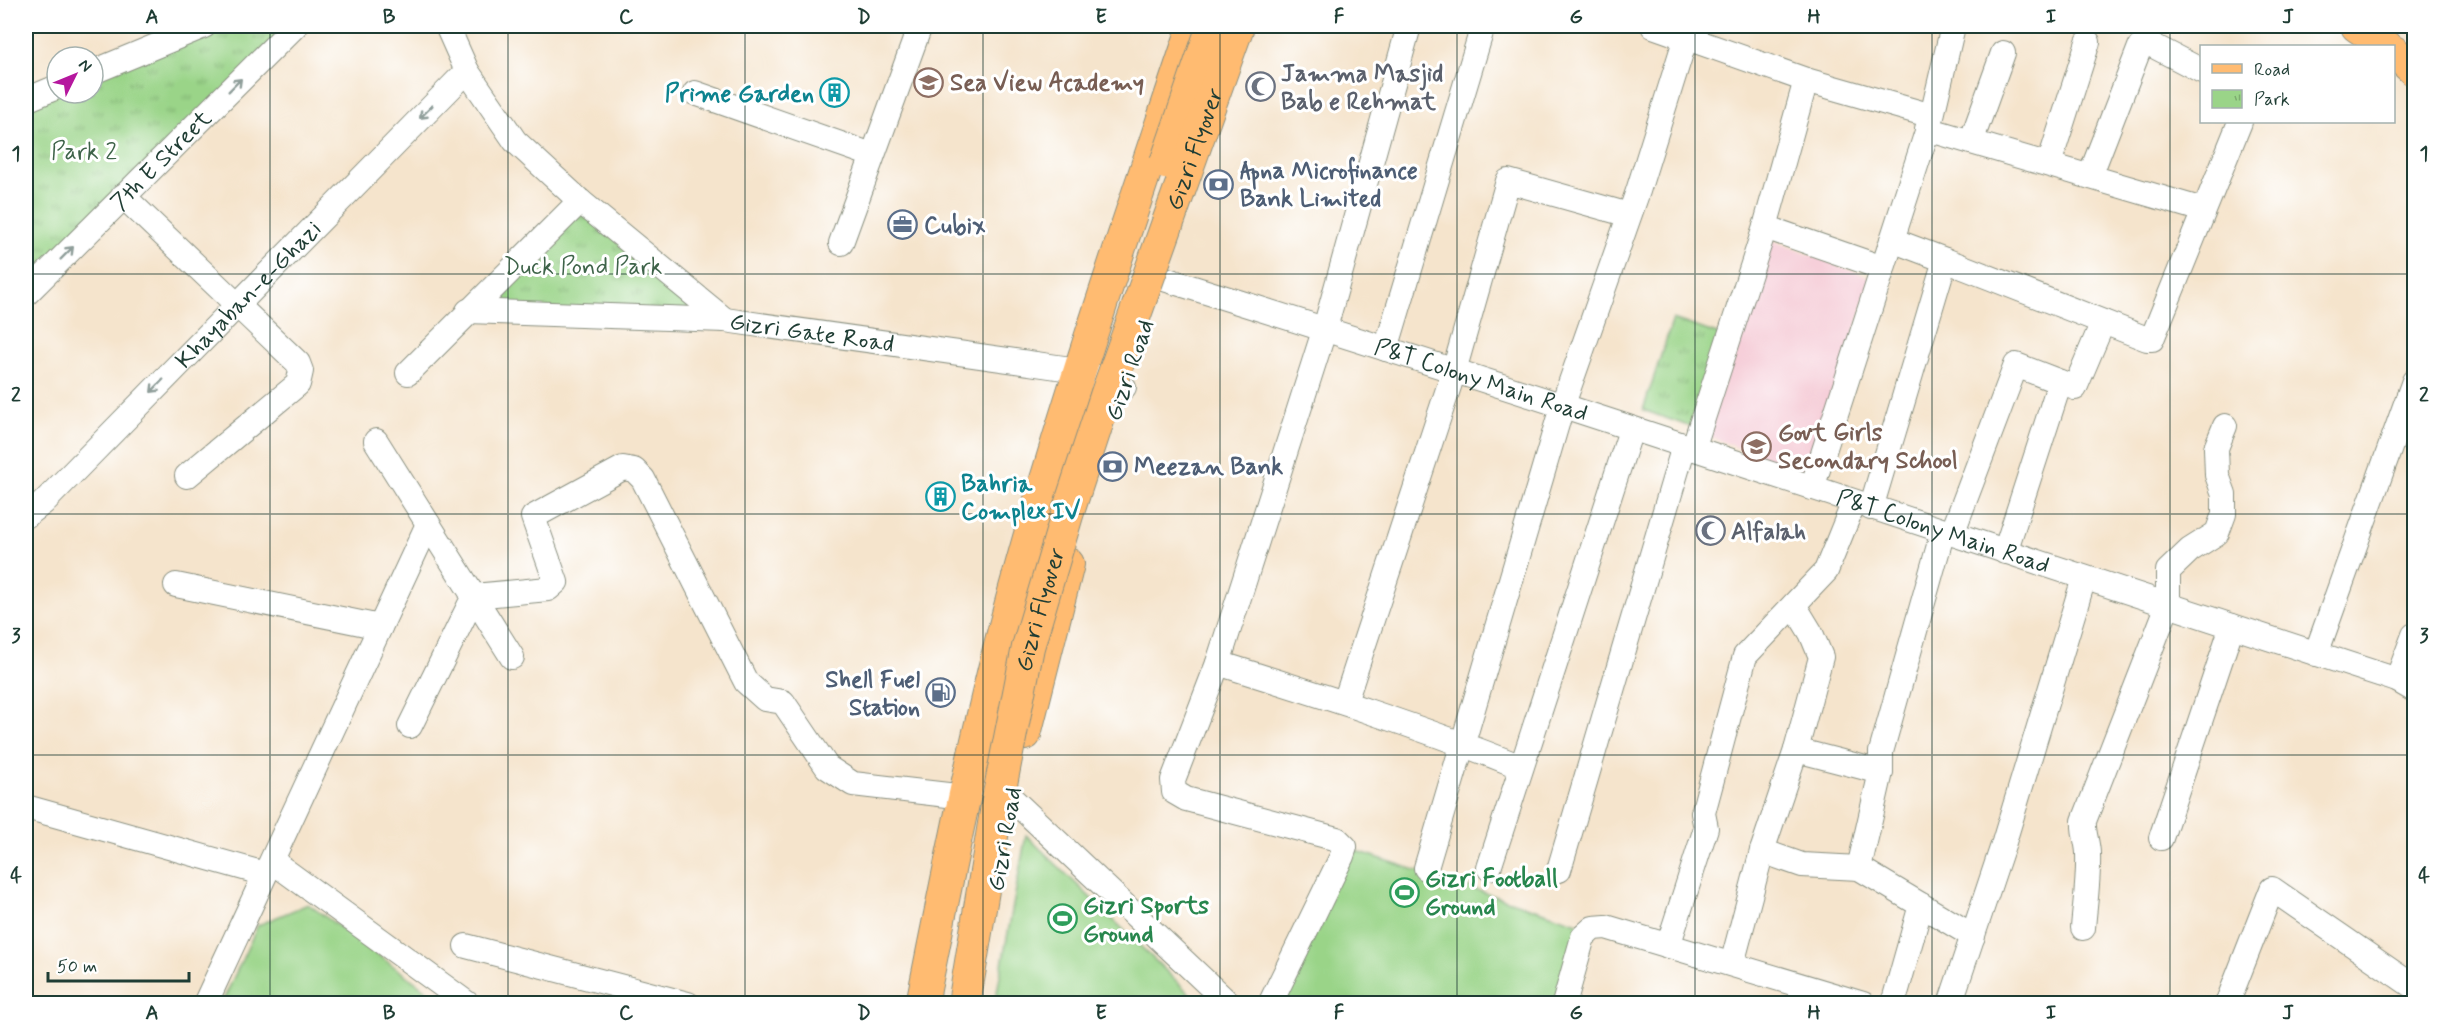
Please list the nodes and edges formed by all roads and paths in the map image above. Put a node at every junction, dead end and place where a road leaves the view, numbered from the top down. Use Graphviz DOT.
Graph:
graph roads {
  1 [pos="204,26"];
  2 [pos="295,26"];
  3 [pos="447,26"];
  4 [pos="920,26"];
  5 [pos="1194,26"];
  6 [pos="1213,26"];
  7 [pos="1239,26"];
  8 [pos="1249,26"];
  9 [pos="1409,26"];
  10 [pos="1483,26"];
  11 [pos="1653,26"];
  12 [pos="1953,26"];
  13 [pos="2357,26"];
  14 [pos="2393,26"];
  15 [pos="1686,37"];
  16 [pos="2088,42"];
  17 [pos="2415,42"];
  18 [pos="2385,45"];
  19 [pos="2003,52"];
  20 [pos="2395,53"];
  21 [pos="105,67"];
  22 [pos="2200,70"];
  23 [pos="2415,70"];
  24 [pos="467,71"];
  25 [pos="1806,80"];
  26 [pos="45,92"];
  27 [pos="695,93"];
  28 [pos="26,100"];
  29 [pos="1930,122"];
  30 [pos="2240,123"];
  31 [pos="1971,142"];
  32 [pos="872,154"];
  33 [pos="2049,164"];
  34 [pos="2090,176"];
  35 [pos="123,196"];
  36 [pos="580,201"];
  37 [pos="2203,210"];
  38 [pos="1629,215"];
  39 [pos="1765,227"];
  40 [pos="1892,240"];
  41 [pos="841,243"];
  42 [pos="1945,260"];
  43 [pos="1882,268"];
  44 [pos="1161,278"];
  45 [pos="26,294"];
  46 [pos="237,303"];
  47 [pos="468,310"];
  48 [pos="726,320"];
  49 [pos="2103,322"];
  50 [pos="1325,328"];
  51 [pos="1386,349"];
  52 [pos="1078,370"];
  53 [pos="1454,371"];
  54 [pos="408,373"];
  55 [pos="2415,381"];
  56 [pos="2060,382"];
  57 [pos="1124,387"];
  58 [pos="1562,407"];
  59 [pos="2225,426"];
  60 [pos="1632,430"];
  61 [pos="376,441"];
  62 [pos="1689,448"];
  63 [pos="186,476"];
  64 [pos="1812,488"];
  65 [pos="1862,505"];
  66 [pos="26,516"];
  67 [pos="428,524"];
  68 [pos="1948,533"];
  69 [pos="2005,552"];
  70 [pos="2084,578"];
  71 [pos="176,585"];
  72 [pos="474,596"];
  73 [pos="1794,605"];
  74 [pos="2168,605"];
  75 [pos="2232,626"];
  76 [pos="380,627"];
  77 [pos="2415,635"];
  78 [pos="2316,654"];
  79 [pos="512,657"];
  80 [pos="1218,663"];
  81 [pos="2406,685"];
  82 [pos="1345,702"];
  83 [pos="410,726"];
  84 [pos="1463,744"];
  85 [pos="1796,750"];
  86 [pos="1521,767"];
  87 [pos="1881,772"];
  88 [pos="967,787"];
  89 [pos="1011,797"];
  90 [pos="26,807"];
  91 [pos="2161,838"];
  92 [pos="1762,850"];
  93 [pos="268,868"];
  94 [pos="1426,868"];
  95 [pos="1489,868"];
  96 [pos="1859,868"];
  97 [pos="1559,870"];
  98 [pos="1921,905"];
  99 [pos="2083,928"];
  100 [pos="1972,936"];
  101 [pos="466,946"];
  102 [pos="1668,946"];
  103 [pos="1732,964"];
  104 [pos="2415,987"];
  105 [pos="2230,1002"];
  106 [pos="205,1004"];
  107 [pos="468,1004"];
  108 [pos="688,1004"];
  109 [pos="922,1004"];
  110 [pos="944,1004"];
  111 [pos="964,1004"];
  112 [pos="977,1004"];
  113 [pos="1229,1004"];
  114 [pos="1270,1004"];
  115 [pos="1564,1004"];
  116 [pos="1863,1004"];
  117 [pos="1893,1004"];
  118 [pos="1950,1004"];
  1 -- 21 [label="street"];
  35 -- 2 [label="street, 7th E Street, one-way"];
  3 -- 24 [label="street, Gizri Gate Road"];
  4 -- 32 [label="street"];
  5 -- 52 [label="main road, Gizri Road"];
  6 -- 110 [label="main road, Gizri Flyover, bridge"];
  7 -- 111 [label="main road, Gizri Flyover, bridge"];
  8 -- 44 [label="main road, Gizri Road"];
  9 -- 50 [label="street"];
  10 -- 51 [label="street"];
  11 -- 15 [label="street"];
  12 -- 29 [label="street"];
  13 -- 18 [label="main road"];
  14 -- 17 [label="main road"];
  15 -- 25 [label="street"];
  15 -- 38 [label="street"];
  16 -- 33 [label="street"];
  19 -- 31 [label="street"];
  20 -- 23 [label="main road"];
  22 -- 34 [label="street"];
  24 -- 36 [label="street, Gizri Gate Road"];
  24 -- 46 [label="street, Khayaban-e-Ghazi, one-way"];
  25 -- 29 [label="street"];
  25 -- 39 [label="street"];
  26 -- 28 [label="street"];
  27 -- 32 [label="street"];
  29 -- 31 [label="street"];
  29 -- 40 [label="street"];
  30 -- 37 [label="street"];
  31 -- 33 [label="street"];
  32 -- 41 [label="street"];
  33 -- 34 [label="street"];
  34 -- 37 [label="street"];
  45 -- 35 [label="street, 7th E Street, one-way"];
  35 -- 46 [label="street"];
  36 -- 47 [label="street"];
  36 -- 48 [label="street, Gizri Gate Road"];
  37 -- 49 [label="street"];
  38 -- 53 [label="street"];
  38 -- 58 [label="street"];
  39 -- 43 [label="street"];
  39 -- 62 [label="street"];
  40 -- 42 [label="street"];
  40 -- 43 [label="street"];
  42 -- 49 [label="street"];
  42 -- 65 [label="street"];
  43 -- 64 [label="street"];
  44 -- 50 [label="street, P&T Colony Main Road"];
  44 -- 57 [label="main road, Gizri Road"];
  46 -- 63 [label="street"];
  46 -- 66 [label="street, Khayaban-e-Ghazi, one-way"];
  47 -- 48 [label="street"];
  47 -- 54 [label="street"];
  48 -- 52 [label="street, Gizri Gate Road"];
  49 -- 56 [label="street"];
  50 -- 51 [label="street, P&T Colony Main Road"];
  50 -- 80 [label="street"];
  51 -- 53 [label="street, P&T Colony Main Road"];
  52 -- 57 [label="street, Gizri Gate Road"];
  52 -- 88 [label="main road, Gizri Road"];
  53 -- 58 [label="street, P&T Colony Main Road"];
  53 -- 82 [label="street"];
  55 -- 78 [label="street"];
  56 -- 68 [label="street"];
  56 -- 69 [label="street"];
  57 -- 89 [label="main road, Gizri Road"];
  58 -- 60 [label="street, P&T Colony Main Road"];
  58 -- 84 [label="street"];
  59 -- 74 [label="street"];
  60 -- 62 [label="street, P&T Colony Main Road"];
  60 -- 86 [label="street"];
  61 -- 67 [label="street"];
  62 -- 64 [label="street, P&T Colony Main Road"];
  62 -- 97 [label="street"];
  64 -- 65 [label="street, P&T Colony Main Road"];
  65 -- 68 [label="street, P&T Colony Main Road"];
  65 -- 73 [label="street"];
  67 -- 72 [label="street"];
  67 -- 76 [label="street"];
  68 -- 69 [label="street, P&T Colony Main Road"];
  68 -- 87 [label="street"];
  69 -- 70 [label="street, P&T Colony Main Road"];
  70 -- 74 [label="street, P&T Colony Main Road"];
  70 -- 100 [label="street"];
  71 -- 76 [label="street"];
  72 -- 79 [label="street"];
  72 -- 83 [label="street"];
  72 -- 88 [label="street"];
  73 -- 85 [label="street"];
  73 -- 102 [label="street"];
  74 -- 75 [label="street, P&T Colony Main Road"];
  74 -- 99 [label="street"];
  75 -- 78 [label="street, P&T Colony Main Road"];
  75 -- 91 [label="street"];
  76 -- 93 [label="street"];
  77 -- 81 [label="street"];
  78 -- 81 [label="street, P&T Colony Main Road"];
  80 -- 82 [label="street"];
  80 -- 114 [label="street"];
  82 -- 84 [label="street"];
  84 -- 86 [label="street"];
  84 -- 94 [label="street"];
  85 -- 87 [label="street"];
  85 -- 92 [label="street"];
  86 -- 95 [label="street"];
  87 -- 96 [label="street"];
  88 -- 89 [label="street"];
  88 -- 109 [label="main road, Gizri Road"];
  89 -- 112 [label="main road, Gizri Road"];
  89 -- 113 [label="street"];
  90 -- 93 [label="street"];
  92 -- 96 [label="street"];
  92 -- 103 [label="street"];
  93 -- 106 [label="street"];
  93 -- 107 [label="street"];
  96 -- 98 [label="street"];
  98 -- 100 [label="street"];
  98 -- 117 [label="street"];
  100 -- 118 [label="street"];
  101 -- 108 [label="street"];
  102 -- 103 [label="street"];
  102 -- 115 [label="street"];
  103 -- 116 [label="street"];
  104 -- 105 [label="street"];
}
